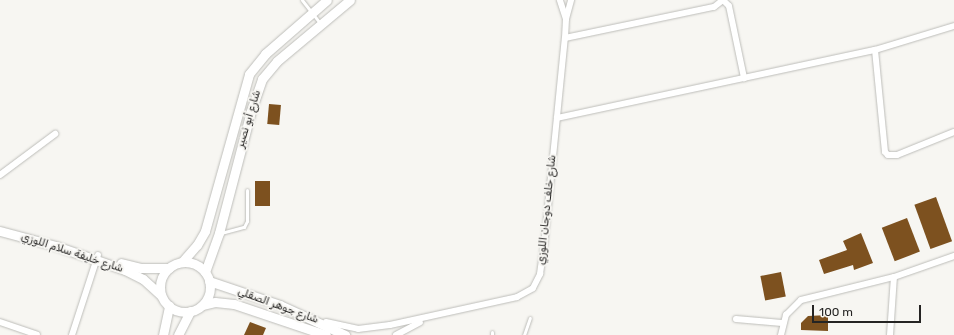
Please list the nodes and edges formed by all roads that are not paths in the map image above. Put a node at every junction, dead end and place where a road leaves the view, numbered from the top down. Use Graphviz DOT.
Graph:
graph roads {
  1 [pos="302,0"];
  2 [pos="327,0"];
  3 [pos="350,0"];
  4 [pos="560,0"];
  5 [pos="571,0"];
  6 [pos="723,0"];
  7 [pos="312,12"];
  8 [pos="566,19"];
  9 [pos="321,24"];
  10 [pos="954,26"];
  11 [pos="565,38"];
  12 [pos="875,50"];
  13 [pos="744,78"];
  14 [pos="557,118"];
  15 [pos="954,132"];
  16 [pos="55,134"];
  17 [pos="0,175"];
  18 [pos="247,190"];
  19 [pos="0,225"];
  20 [pos="0,231"];
  21 [pos="219,233"];
  22 [pos="954,256"];
  23 [pos="97,257"];
  24 [pos="182,262"];
  25 [pos="169,268"];
  26 [pos="205,272"];
  27 [pos="894,277"];
  28 [pos="209,281"];
  29 [pos="161,295"];
  30 [pos="203,304"];
  31 [pos="169,306"];
  32 [pos="190,312"];
  33 [pos="427,318"];
  34 [pos="530,318"];
  35 [pos="736,319"];
  36 [pos="316,320"];
  37 [pos="0,322"];
  38 [pos="782,323"];
  39 [pos="30,334"];
  40 [pos="37,335"];
  41 [pos="72,335"];
  42 [pos="163,335"];
  43 [pos="178,335"];
  44 [pos="326,335"];
  45 [pos="345,335"];
  46 [pos="396,335"];
  47 [pos="524,335"];
  48 [pos="781,335"];
  49 [pos="890,335"];
  1 -- 7 [label="lane"];
  2 -- 7 [label="main road, شارع أبو نصير"];
  3 -- 9 [label="main road, شارع أبو نصير"];
  4 -- 8 [label="street, شارع خلف دوجان اللوزي"];
  5 -- 8 [label="street, شارع خلف دوجان اللوزي"];
  6 -- 11 [label="street"];
  6 -- 13 [label="street"];
  7 -- 9 [label="lane"];
  7 -- 24 [label="main road, شارع أبو نصير"];
  8 -- 11 [label="street, شارع خلف دوجان اللوزي"];
  9 -- 21 [label="main road, شارع أبو نصير"];
  10 -- 12 [label="street"];
  11 -- 14 [label="street, شارع خلف دوجان اللوزي"];
  12 -- 13 [label="street"];
  12 -- 15 [label="street"];
  13 -- 14 [label="street"];
  14 -- 33 [label="street, شارع خلف دوجان اللوزي"];
  16 -- 17 [label="street"];
  18 -- 21 [label="lane"];
  19 -- 23 [label="main road, شارع خليفة سلام اللوزي"];
  20 -- 23 [label="main road, شارع خليفة سلام اللوزي"];
  21 -- 26 [label="main road, شارع أبو نصير"];
  22 -- 27 [label="street"];
  23 -- 25 [label="main road, شارع خليفة سلام اللوزي"];
  23 -- 29 [label="main road, شارع خليفة سلام اللوزي"];
  23 -- 41 [label="street"];
  24 -- 25 [label="main road"];
  24 -- 26 [label="main road"];
  25 -- 29 [label="main road"];
  26 -- 28 [label="main road"];
  27 -- 38 [label="street"];
  27 -- 49 [label="street"];
  28 -- 30 [label="main road"];
  28 -- 36 [label="main road, شارع جوهر الصقلي"];
  29 -- 31 [label="main road"];
  30 -- 32 [label="main road"];
  30 -- 44 [label="main road, شارع جوهر الصقلي"];
  31 -- 32 [label="main road"];
  31 -- 42 [label="main road"];
  32 -- 43 [label="main road"];
  33 -- 36 [label="street, شارع خلف دوجان اللوزي"];
  33 -- 46 [label="street, شارع خلف دوجان اللوزي"];
  34 -- 47 [label="lane"];
  35 -- 38 [label="street"];
  36 -- 45 [label="main road, شارع جوهر الصقلي"];
  37 -- 39 [label="street"];
  38 -- 48 [label="street"];
  39 -- 40 [label="street"];
}
